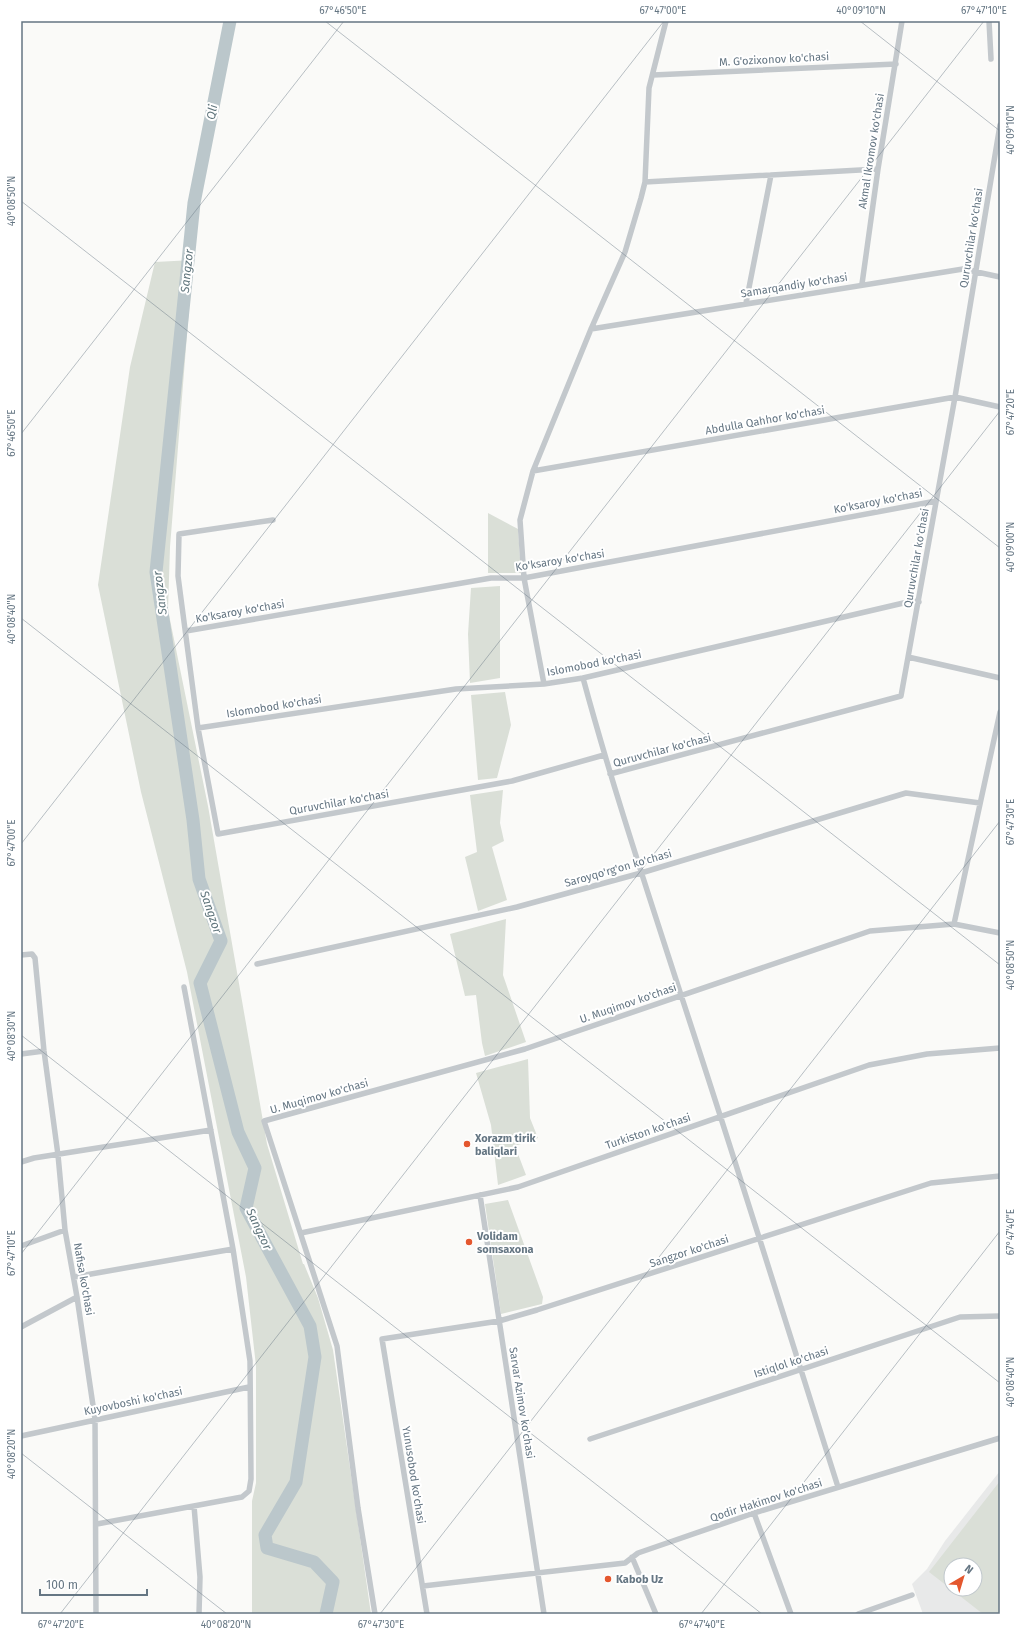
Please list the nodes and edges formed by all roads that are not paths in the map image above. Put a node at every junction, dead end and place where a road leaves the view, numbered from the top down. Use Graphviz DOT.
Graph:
graph roads {
  1 [pos="666,21"];
  2 [pos="902,21"];
  3 [pos="989,21"];
  4 [pos="991,59"];
  5 [pos="896,64"];
  6 [pos="653,75"];
  7 [pos="1000,125"];
  8 [pos="878,169"];
  9 [pos="770,175"];
  10 [pos="645,182"];
  11 [pos="976,271"];
  12 [pos="1000,277"];
  13 [pos="862,284"];
  14 [pos="746,303"];
  15 [pos="591,329"];
  16 [pos="955,397"];
  17 [pos="1000,407"];
  18 [pos="533,471"];
  19 [pos="936,501"];
  20 [pos="273,520"];
  21 [pos="524,578"];
  22 [pos="919,602"];
  23 [pos="186,631"];
  24 [pos="908,657"];
  25 [pos="583,678"];
  26 [pos="1000,678"];
  27 [pos="544,684"];
  28 [pos="1000,712"];
  29 [pos="198,728"];
  30 [pos="604,755"];
  31 [pos="610,774"];
  32 [pos="980,803"];
  33 [pos="641,873"];
  34 [pos="954,924"];
  35 [pos="1000,933"];
  36 [pos="24,955"];
  37 [pos="258,964"];
  38 [pos="184,987"];
  39 [pos="681,995"];
  40 [pos="1000,1048"];
  41 [pos="44,1051"];
  42 [pos="21,1054"];
  43 [pos="720,1117"];
  44 [pos="211,1130"];
  45 [pos="58,1155"];
  46 [pos="21,1162"];
  47 [pos="1000,1176"];
  48 [pos="480,1195"];
  49 [pos="65,1230"];
  50 [pos="301,1233"];
  51 [pos="760,1238"];
  52 [pos="21,1246"];
  53 [pos="233,1249"];
  54 [pos="74,1277"];
  55 [pos="77,1297"];
  56 [pos="1000,1316"];
  57 [pos="499,1321"];
  58 [pos="21,1327"];
  59 [pos="382,1339"];
  60 [pos="801,1370"];
  61 [pos="249,1386"];
  62 [pos="95,1419"];
  63 [pos="21,1436"];
  64 [pos="1000,1438"];
  65 [pos="590,1439"];
  66 [pos="838,1487"];
  67 [pos="194,1506"];
  68 [pos="754,1513"];
  69 [pos="97,1524"];
  70 [pos="632,1557"];
  71 [pos="538,1573"];
  72 [pos="423,1586"];
  73 [pos="912,1595"];
  74 [pos="96,1614"];
  75 [pos="199,1614"];
  76 [pos="375,1614"];
  77 [pos="427,1614"];
  78 [pos="544,1614"];
  79 [pos="656,1614"];
  80 [pos="791,1614"];
  81 [pos="858,1614"];
  1 -- 6 [label="street"];
  2 -- 5 [label="street, Akmal Ikromov ko'chasi"];
  3 -- 4 [label="street"];
  5 -- 6 [label="street, M. G'ozixonov ko'chasi"];
  5 -- 8 [label="street, Akmal Ikromov ko'chasi"];
  6 -- 10 [label="street"];
  7 -- 11 [label="street, Quruvchilar ko'chasi"];
  8 -- 9 [label="street"];
  8 -- 13 [label="street, Akmal Ikromov ko'chasi"];
  9 -- 10 [label="street"];
  9 -- 14 [label="street"];
  10 -- 15 [label="street"];
  11 -- 12 [label="street, Samarqandiy ko'chasi"];
  11 -- 13 [label="street, Samarqandiy ko'chasi"];
  11 -- 16 [label="street, Quruvchilar ko'chasi"];
  13 -- 14 [label="street, Samarqandiy ko'chasi"];
  14 -- 15 [label="street, Samarqandiy ko'chasi"];
  15 -- 18 [label="street"];
  16 -- 17 [label="street, Abdulla Qahhor ko'chasi"];
  16 -- 18 [label="street, Abdulla Qahhor ko'chasi"];
  16 -- 19 [label="street, Quruvchilar ko'chasi"];
  18 -- 21 [label="street"];
  19 -- 21 [label="street, Ko'ksaroy ko'chasi"];
  19 -- 22 [label="street, Quruvchilar ko'chasi"];
  20 -- 23 [label="street"];
  21 -- 23 [label="street, Ko'ksaroy ko'chasi"];
  21 -- 27 [label="street"];
  22 -- 24 [label="street, Quruvchilar ko'chasi"];
  22 -- 25 [label="street, Islomobod ko'chasi"];
  23 -- 29 [label="street"];
  24 -- 26 [label="street"];
  24 -- 31 [label="street, Quruvchilar ko'chasi"];
  25 -- 27 [label="street, Islomobod ko'chasi"];
  25 -- 30 [label="street"];
  27 -- 29 [label="street, Islomobod ko'chasi"];
  28 -- 32 [label="street"];
  29 -- 30 [label="street, Quruvchilar ko'chasi"];
  30 -- 31 [label="street"];
  31 -- 33 [label="street"];
  32 -- 33 [label="street, Saroyqo'rg'on ko'chasi"];
  32 -- 34 [label="street"];
  33 -- 37 [label="street, Saroyqo'rg'on ko'chasi"];
  33 -- 39 [label="street"];
  34 -- 35 [label="street, U. Muqimov ko'chasi"];
  34 -- 39 [label="street, U. Muqimov ko'chasi"];
  36 -- 41 [label="street, Nafisa ko'chasi"];
  38 -- 44 [label="street"];
  39 -- 43 [label="street"];
  39 -- 50 [label="street, U. Muqimov ko'chasi"];
  40 -- 43 [label="street, Turkiston ko'chasi"];
  41 -- 42 [label="street"];
  41 -- 45 [label="street, Nafisa ko'chasi"];
  43 -- 48 [label="street, Turkiston ko'chasi"];
  43 -- 51 [label="street"];
  44 -- 45 [label="street"];
  44 -- 53 [label="street"];
  45 -- 46 [label="street"];
  45 -- 49 [label="street, Nafisa ko'chasi"];
  47 -- 51 [label="street, Sangzor ko'chasi"];
  48 -- 50 [label="street, Turkiston ko'chasi"];
  48 -- 57 [label="street, Sarvar Azimov ko'chasi"];
  49 -- 52 [label="street"];
  49 -- 54 [label="street, Nafisa ko'chasi"];
  50 -- 76 [label="street"];
  51 -- 57 [label="street, Sangzor ko'chasi"];
  51 -- 60 [label="street"];
  53 -- 54 [label="street"];
  53 -- 61 [label="street"];
  54 -- 55 [label="street, Nafisa ko'chasi"];
  55 -- 58 [label="street"];
  55 -- 62 [label="street, Nafisa ko'chasi"];
  56 -- 60 [label="street, Istiqlol ko'chasi"];
  57 -- 59 [label="street, Sangzor ko'chasi"];
  57 -- 71 [label="street, Sarvar Azimov ko'chasi"];
  59 -- 72 [label="street, Yunusobod ko'chasi"];
  60 -- 65 [label="street, Istiqlol ko'chasi"];
  60 -- 66 [label="street"];
  61 -- 62 [label="street, Kuyovboshi ko'chasi"];
  61 -- 67 [label="street"];
  62 -- 63 [label="street, Kuyovboshi ko'chasi"];
  62 -- 69 [label="street, Nafisa ko'chasi"];
  64 -- 66 [label="street, Qodir Hakimov ko'chasi"];
  66 -- 68 [label="street, Qodir Hakimov ko'chasi"];
  67 -- 69 [label="street"];
  67 -- 75 [label="street"];
  68 -- 70 [label="street, Qodir Hakimov ko'chasi"];
  68 -- 80 [label="street"];
  69 -- 74 [label="street, Nafisa ko'chasi"];
  70 -- 71 [label="street, Qodir Hakimov ko'chasi"];
  70 -- 79 [label="street"];
  71 -- 72 [label="street, Qodir Hakimov ko'chasi"];
  71 -- 78 [label="street, Sarvar Azimov ko'chasi"];
  72 -- 77 [label="street, Yunusobod ko'chasi"];
  73 -- 81 [label="street"];
}
